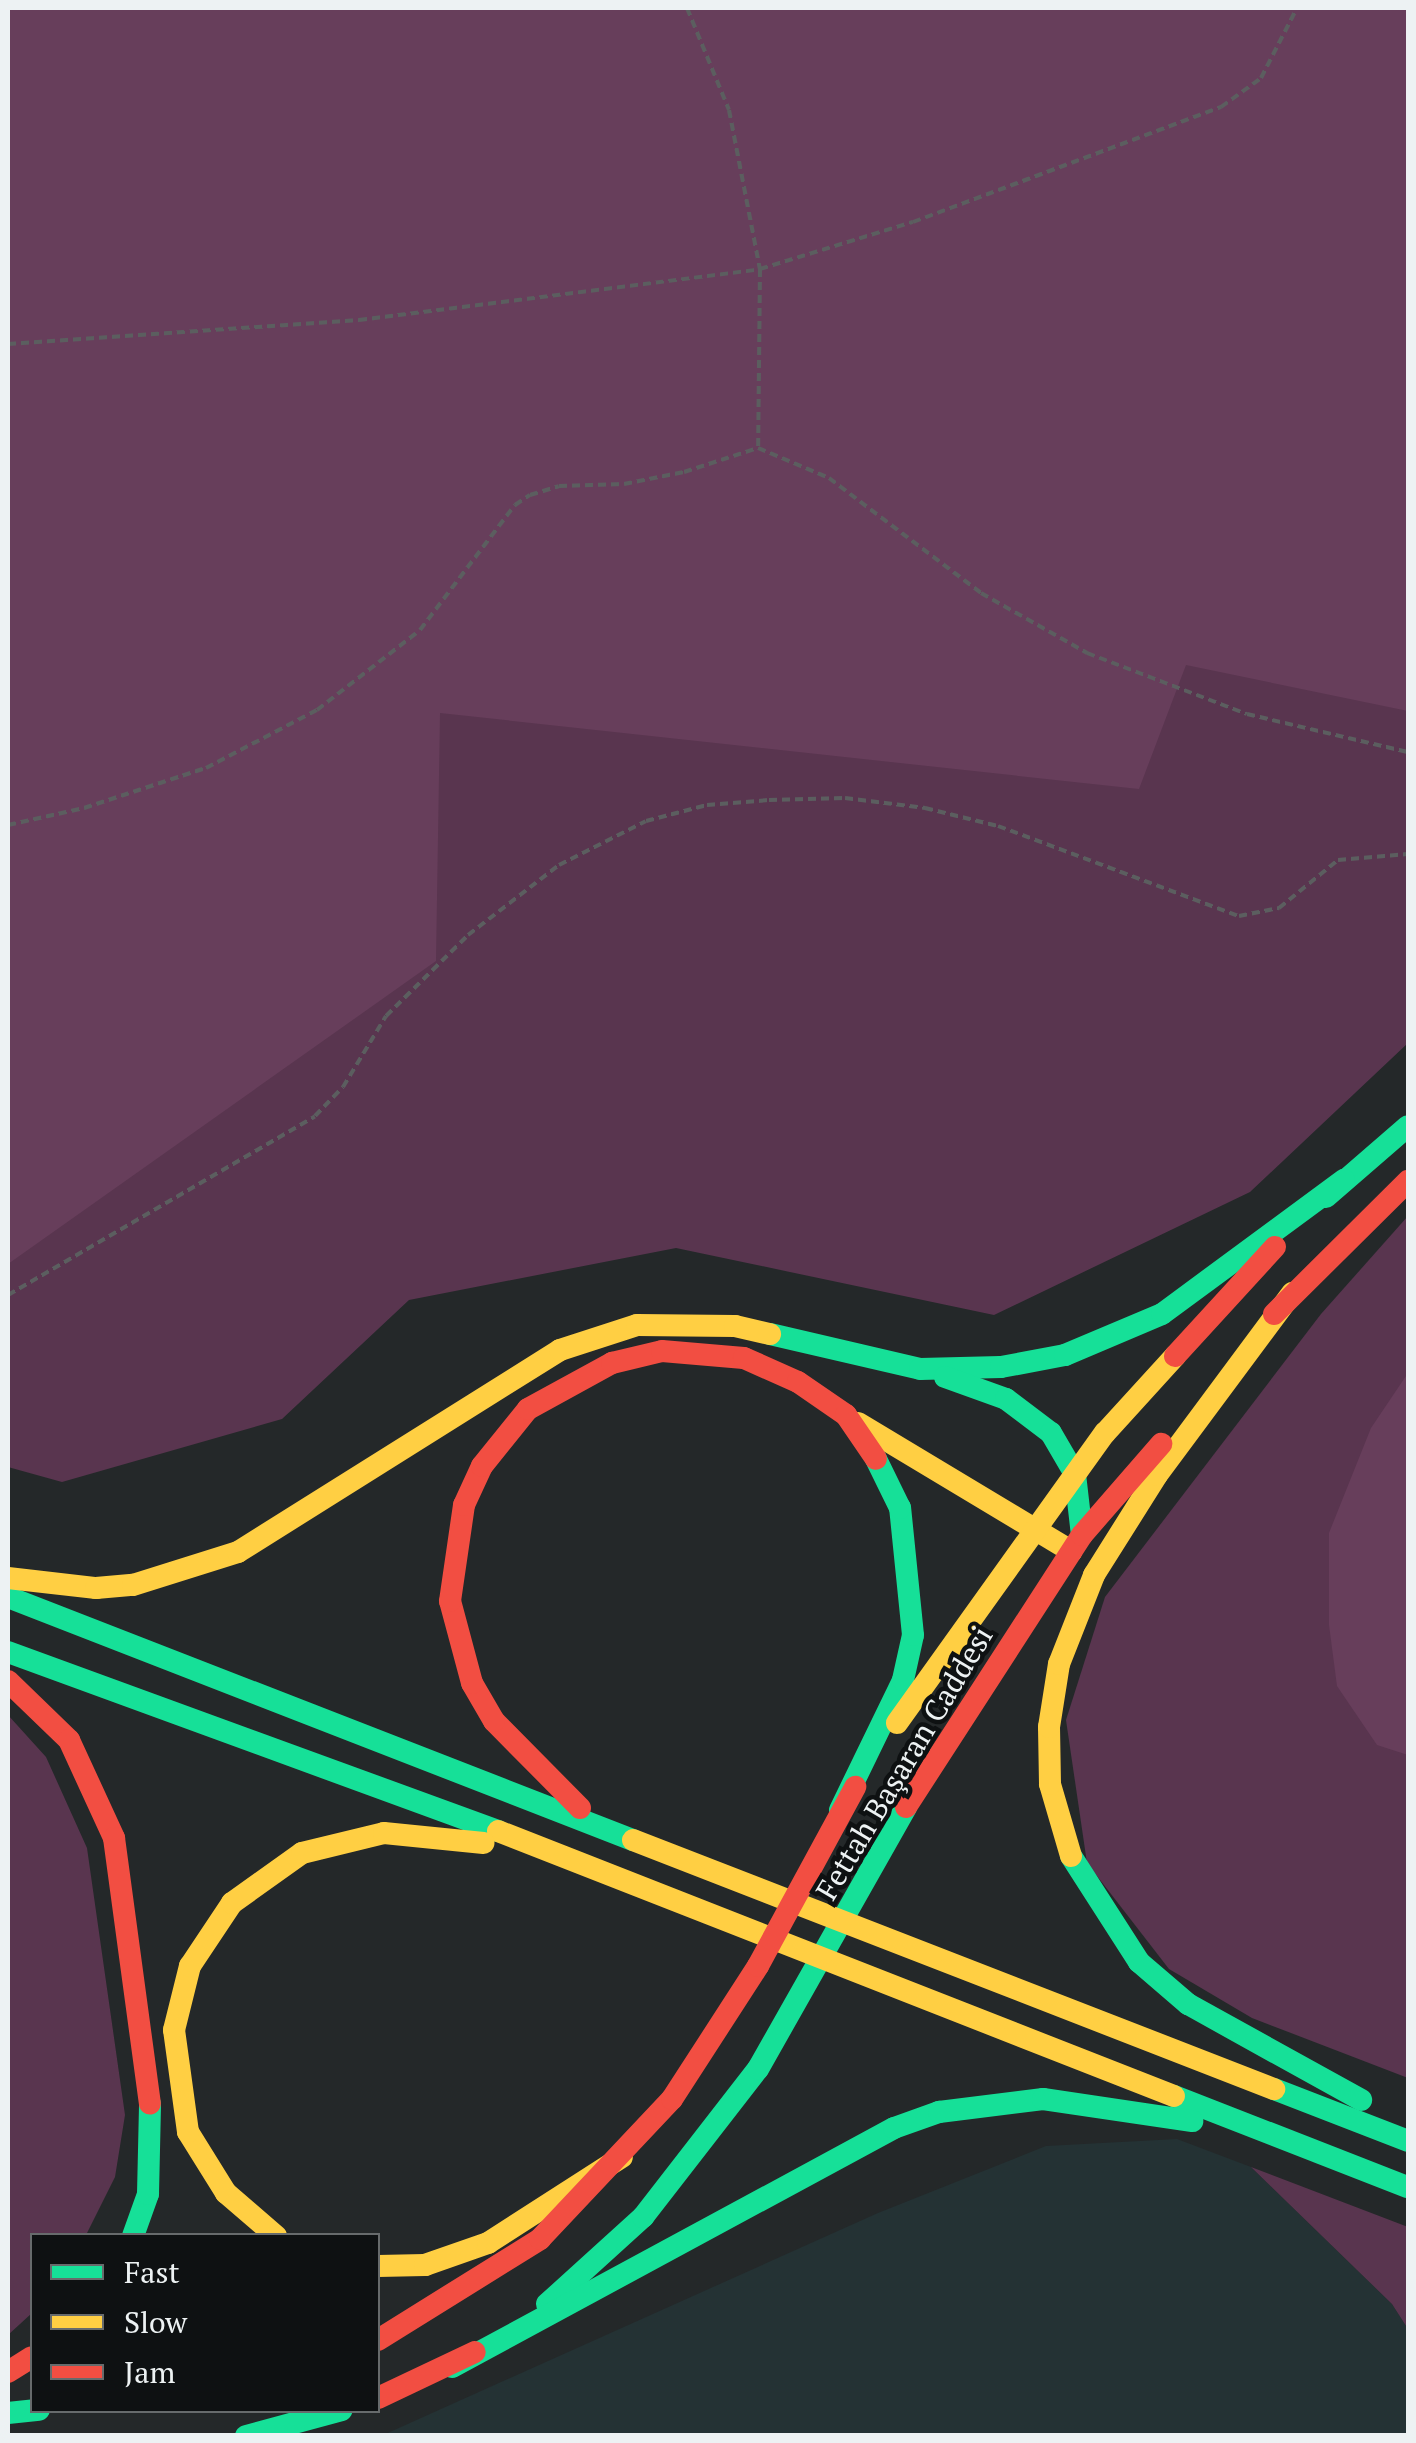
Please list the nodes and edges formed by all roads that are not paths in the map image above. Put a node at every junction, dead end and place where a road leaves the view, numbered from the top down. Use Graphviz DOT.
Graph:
graph roads {
  1 [pos="1408,1126"];
  2 [pos="1344,1180"];
  3 [pos="1408,1181"];
  4 [pos="1292,1293"];
  5 [pos="920,1369"];
  6 [pos="846,1416"];
  7 [pos="1074,1474"];
  8 [pos="1034,1528"];
  9 [pos="1077,1543"];
  10 [pos="8,1578"];
  11 [pos="8,1597"];
  12 [pos="8,1652"];
  13 [pos="8,1681"];
  14 [pos="840,1810"];
  15 [pos="602,1828"];
  16 [pos="554,1854"];
  17 [pos="1408,2125"];
  18 [pos="1270,2133"];
  19 [pos="1408,2141"];
  20 [pos="622,2157"];
  21 [pos="1408,2187"];
  22 [pos="134,2233"];
  23 [pos="273,2233"];
  24 [pos="380,2266"];
  25 [pos="380,2339"];
  26 [pos="30,2359"];
  27 [pos="452,2367"];
  28 [pos="8,2372"];
  29 [pos="380,2397"];
  30 [pos="331,2413"];
  31 [pos="246,2436"];
  1 -- 2 [label="main road"];
  2 -- 5 [label="main road"];
  2 -- 7 [label="main road"];
  3 -- 4 [label="main road, Fettah Başaran Caddesi"];
  4 -- 9 [label="main road, Fettah Başaran Caddesi"];
  4 -- 17 [label="main road"];
  5 -- 7 [label="main road"];
  5 -- 10 [label="main road"];
  6 -- 8 [label="main road"];
  6 -- 14 [label="main road"];
  6 -- 15 [label="main road"];
  7 -- 8 [label="main road"];
  7 -- 9 [label="main road"];
  8 -- 9 [label="main road"];
  8 -- 14 [label="main road"];
  9 -- 27 [label="main road, Fettah Başaran Caddesi"];
  11 -- 15 [label="main road"];
  12 -- 16 [label="main road"];
  13 -- 22 [label="main road"];
  14 -- 20 [label="main road"];
  15 -- 19 [label="main road"];
  16 -- 18 [label="main road"];
  16 -- 23 [label="main road"];
  18 -- 21 [label="main road"];
  18 -- 27 [label="main road"];
  20 -- 24 [label="main road"];
  20 -- 25 [label="main road"];
  26 -- 28 [label="main road"];
  27 -- 29 [label="main road"];
  30 -- 31 [label="main road"];
}
